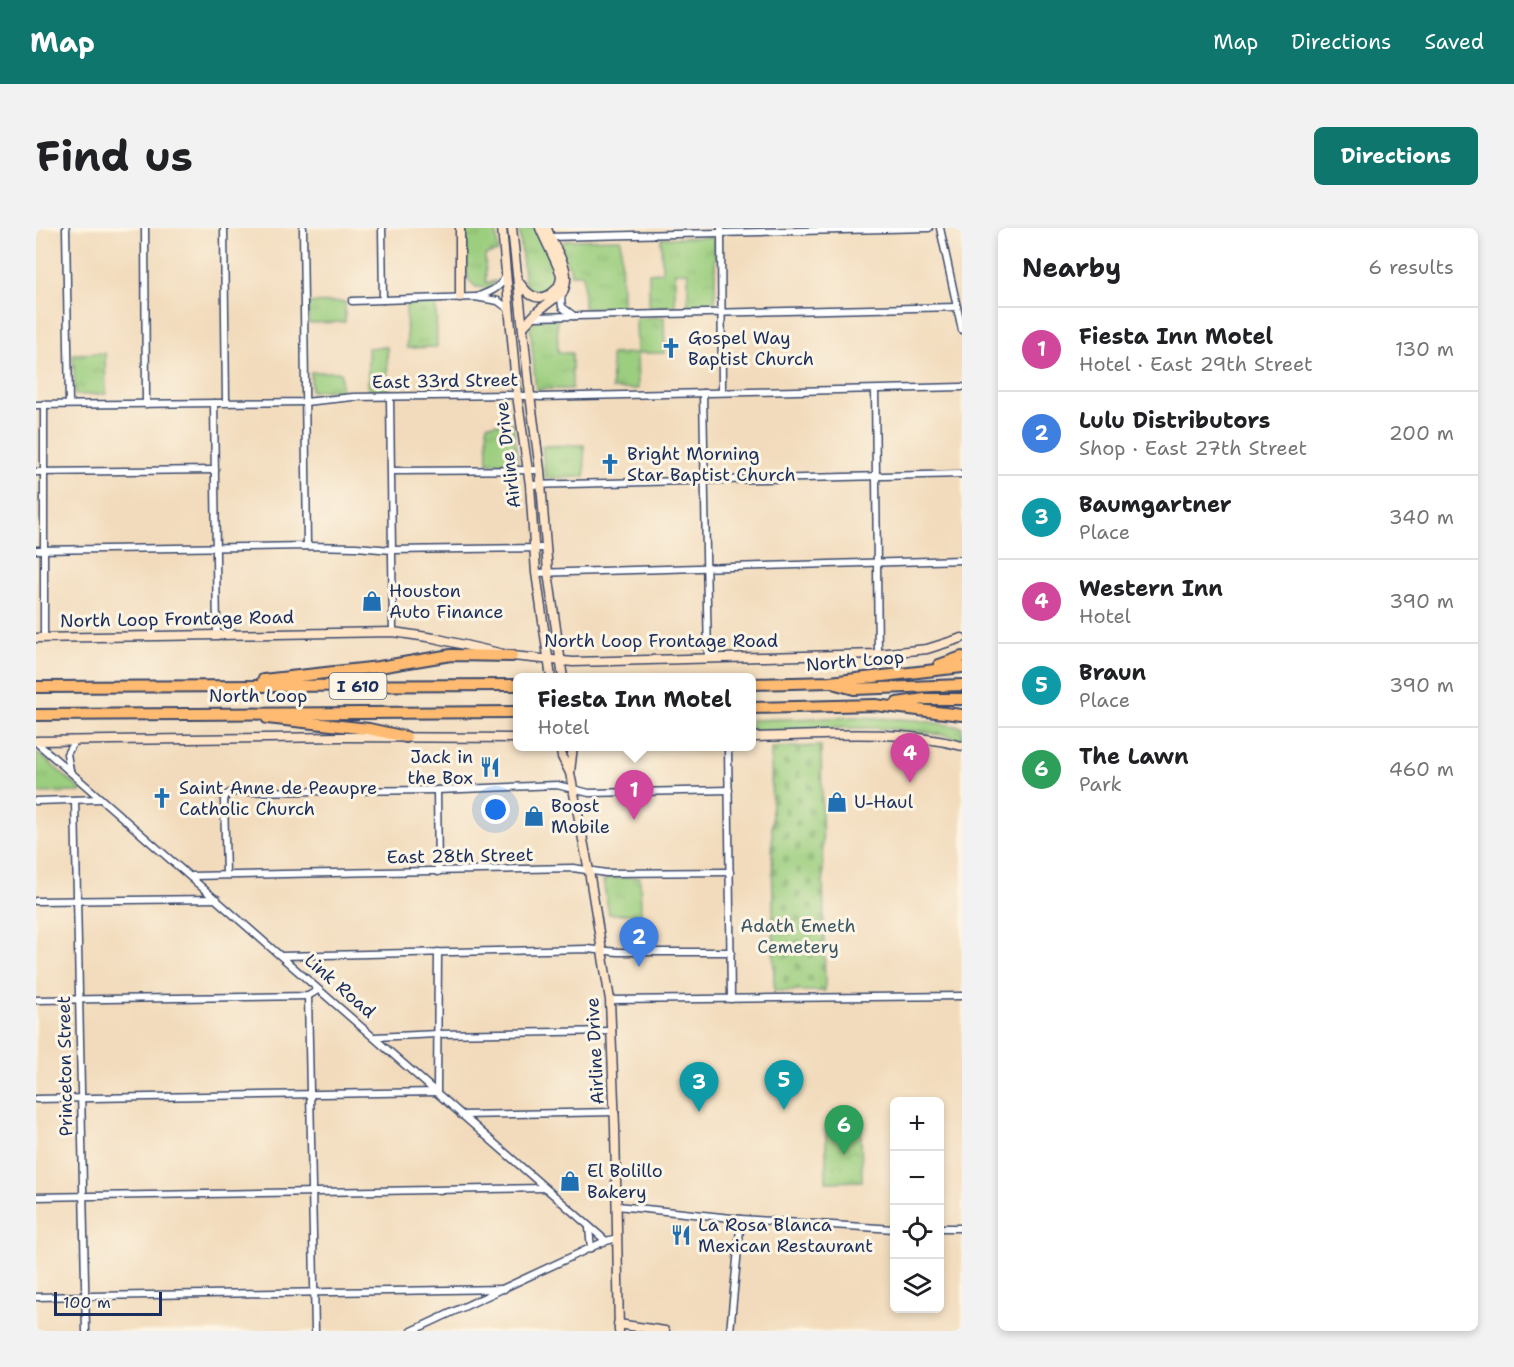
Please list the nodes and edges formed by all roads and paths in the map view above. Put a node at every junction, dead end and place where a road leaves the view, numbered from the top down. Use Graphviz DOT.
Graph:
graph roads {
  1 [pos="66,228"];
  2 [pos="145,228"];
  3 [pos="224,228"];
  4 [pos="303,228"];
  5 [pos="382,228"];
  6 [pos="460,228"];
  7 [pos="502,228"];
  8 [pos="512,228"];
  9 [pos="540,228"];
  10 [pos="929,228"];
  11 [pos="940,228"];
  12 [pos="721,230"];
  13 [pos="547,234"];
  14 [pos="507,270"];
  15 [pos="518,281"];
  16 [pos="563,292"];
  17 [pos="460,297"];
  18 [pos="475,297"];
  19 [pos="383,300"];
  20 [pos="352,301"];
  21 [pos="957,307"];
  22 [pos="510,310"];
  23 [pos="722,313"];
  24 [pos="574,316"];
  25 [pos="533,317"];
  26 [pos="523,327"];
  27 [pos="962,330"];
  28 [pos="962,387"];
  29 [pos="875,390"];
  30 [pos="722,392"];
  31 [pos="703,393"];
  32 [pos="517,395"];
  33 [pos="530,395"];
  34 [pos="390,398"];
  35 [pos="226,402"];
  36 [pos="305,402"];
  37 [pos="214,403"];
  38 [pos="69,404"];
  39 [pos="146,404"];
  40 [pos="40,405"];
  41 [pos="215,470"];
  42 [pos="528,470"];
  43 [pos="540,470"];
  44 [pos="392,471"];
  45 [pos="36,472"];
  46 [pos="44,472"];
  47 [pos="962,474"];
  48 [pos="876,476"];
  49 [pos="704,480"];
  50 [pos="530,485"];
  51 [pos="541,485"];
  52 [pos="307,546"];
  53 [pos="216,548"];
  54 [pos="534,548"];
  55 [pos="545,548"];
  56 [pos="36,550"];
  57 [pos="44,550"];
  58 [pos="392,550"];
  59 [pos="962,560"];
  60 [pos="878,562"];
  61 [pos="706,568"];
  62 [pos="548,572"];
  63 [pos="536,573"];
  64 [pos="393,632"];
  65 [pos="217,634"];
  66 [pos="40,638"];
  67 [pos="962,638"];
  68 [pos="878,654"];
  69 [pos="512,656"];
  70 [pos="962,657"];
  71 [pos="549,659"];
  72 [pos="708,659"];
  73 [pos="561,660"];
  74 [pos="962,667"];
  75 [pos="925,670"];
  76 [pos="550,673"];
  77 [pos="562,673"];
  78 [pos="830,682"];
  79 [pos="756,684"];
  80 [pos="513,685"];
  81 [pos="962,685"];
  82 [pos="200,686"];
  83 [pos="36,687"];
  84 [pos="962,699"];
  85 [pos="874,705"];
  86 [pos="756,708"];
  87 [pos="513,712"];
  88 [pos="216,713"];
  89 [pos="36,715"];
  90 [pos="962,715"];
  91 [pos="406,737"];
  92 [pos="756,737"];
  93 [pos="513,738"];
  94 [pos="75,740"];
  95 [pos="36,741"];
  96 [pos="962,746"];
  97 [pos="561,751"];
  98 [pos="573,751"];
  99 [pos="729,751"];
  100 [pos="70,771"];
  101 [pos="570,772"];
  102 [pos="573,789"];
  103 [pos="437,790"];
  104 [pos="729,790"];
  105 [pos="102,799"];
  106 [pos="36,801"];
  107 [pos="75,801"];
  108 [pos="589,871"];
  109 [pos="438,872"];
  110 [pos="730,872"];
  111 [pos="226,874"];
  112 [pos="191,876"];
  113 [pos="217,899"];
  114 [pos="36,900"];
  115 [pos="77,900"];
  116 [pos="603,951"];
  117 [pos="438,952"];
  118 [pos="731,952"];
  119 [pos="282,956"];
  120 [pos="318,990"];
  121 [pos="308,996"];
  122 [pos="962,996"];
  123 [pos="79,999"];
  124 [pos="731,999"];
  125 [pos="36,1000"];
  126 [pos="610,1000"];
  127 [pos="612,1031"];
  128 [pos="437,1034"];
  129 [pos="375,1037"];
  130 [pos="437,1092"];
  131 [pos="310,1094"];
  132 [pos="81,1098"];
  133 [pos="36,1099"];
  134 [pos="615,1112"];
  135 [pos="460,1115"];
  136 [pos="545,1188"];
  137 [pos="312,1192"];
  138 [pos="83,1196"];
  139 [pos="36,1197"];
  140 [pos="617,1206"];
  141 [pos="741,1219"];
  142 [pos="589,1226"];
  143 [pos="944,1228"];
  144 [pos="962,1228"];
  145 [pos="890,1229"];
  146 [pos="617,1238"];
  147 [pos="606,1241"];
  148 [pos="591,1248"];
  149 [pos="504,1289"];
  150 [pos="314,1292"];
  151 [pos="85,1296"];
  152 [pos="36,1297"];
  153 [pos="618,1327"];
  154 [pos="86,1331"];
  155 [pos="315,1331"];
  156 [pos="412,1331"];
  157 [pos="665,1331"];
  158 [pos="730,1331"];
  1 -- 38 [label="street"];
  2 -- 39 [label="street"];
  3 -- 35 [label="street"];
  4 -- 36 [label="street"];
  5 -- 19 [label="street"];
  6 -- 17 [label="main road"];
  7 -- 14 [label="main road, Airline Drive"];
  8 -- 15 [label="main road, Airline Drive"];
  9 -- 13 [label="main road"];
  10 -- 12 [label="street"];
  11 -- 21 [label="street"];
  12 -- 13 [label="street"];
  12 -- 23 [label="street"];
  13 -- 15 [label="main road"];
  13 -- 16 [label="main road"];
  14 -- 18 [label="street"];
  14 -- 22 [label="main road, Airline Drive"];
  15 -- 26 [label="main road, Airline Drive"];
  16 -- 24 [label="street"];
  16 -- 25 [label="main road"];
  17 -- 18 [label="street"];
  17 -- 19 [label="street"];
  18 -- 22 [label="street"];
  19 -- 20 [label="street"];
  21 -- 23 [label="street"];
  21 -- 27 [label="street"];
  22 -- 32 [label="main road, Airline Drive"];
  23 -- 24 [label="street"];
  23 -- 30 [label="street"];
  24 -- 25 [label="street"];
  25 -- 26 [label="main road"];
  26 -- 33 [label="main road, Airline Drive"];
  28 -- 29 [label="street, East 33rd Street"];
  29 -- 30 [label="street, East 33rd Street"];
  29 -- 48 [label="street"];
  30 -- 31 [label="street, East 33rd Street"];
  31 -- 33 [label="street, East 33rd Street"];
  31 -- 49 [label="street"];
  32 -- 33 [label="street, East 33rd Street"];
  32 -- 34 [label="street, East 33rd Street"];
  32 -- 42 [label="main road, Airline Drive"];
  33 -- 43 [label="main road, Airline Drive"];
  34 -- 36 [label="street, East 33rd Street"];
  34 -- 44 [label="street"];
  35 -- 36 [label="street, East 33rd Street"];
  35 -- 37 [label="street, East 33rd Street"];
  36 -- 52 [label="street"];
  37 -- 39 [label="street, East 33rd Street"];
  37 -- 41 [label="street"];
  38 -- 39 [label="street, East 33rd Street"];
  38 -- 40 [label="street, East 33rd Street"];
  40 -- 46 [label="street"];
  41 -- 46 [label="street"];
  41 -- 53 [label="street"];
  42 -- 43 [label="street"];
  42 -- 44 [label="street"];
  42 -- 50 [label="main road, Airline Drive"];
  43 -- 51 [label="main road, Airline Drive"];
  44 -- 58 [label="street"];
  45 -- 46 [label="street"];
  46 -- 57 [label="street"];
  47 -- 48 [label="street"];
  48 -- 49 [label="street"];
  48 -- 60 [label="street"];
  49 -- 51 [label="street"];
  49 -- 61 [label="street"];
  50 -- 51 [label="street"];
  50 -- 54 [label="main road, Airline Drive"];
  51 -- 55 [label="main road, Airline Drive"];
  52 -- 53 [label="street"];
  52 -- 58 [label="street"];
  53 -- 57 [label="street"];
  53 -- 65 [label="street"];
  54 -- 55 [label="street"];
  54 -- 58 [label="street"];
  54 -- 63 [label="main road, Airline Drive"];
  55 -- 62 [label="main road, Airline Drive"];
  56 -- 57 [label="street"];
  57 -- 66 [label="street"];
  58 -- 64 [label="street"];
  59 -- 60 [label="street"];
  60 -- 61 [label="street"];
  60 -- 68 [label="street"];
  61 -- 62 [label="street"];
  61 -- 72 [label="street"];
  62 -- 63 [label="street"];
  62 -- 73 [label="main road, Airline Drive"];
  63 -- 71 [label="main road, Airline Drive"];
  64 -- 65 [label="main road, North Loop Frontage Road"];
  64 -- 69 [label="main road, North Loop Frontage Road"];
  65 -- 66 [label="main road, North Loop Frontage Road"];
  67 -- 68 [label="main road, North Loop Frontage Road"];
  68 -- 72 [label="main road, North Loop Frontage Road"];
  69 -- 71 [label="main road, North Loop Frontage Road"];
  69 -- 82 [label="highway"];
  70 -- 75 [label="highway"];
  71 -- 73 [label="main road, North Loop Frontage Road"];
  71 -- 76 [label="main road, Airline Drive"];
  72 -- 73 [label="main road, North Loop Frontage Road"];
  73 -- 77 [label="main road, Airline Drive"];
  74 -- 75 [label="highway, North Loop"];
  75 -- 78 [label="highway, North Loop"];
  78 -- 79 [label="highway, North Loop"];
  78 -- 81 [label="highway"];
  80 -- 82 [label="highway, North Loop / I 610"];
  82 -- 83 [label="highway, North Loop / I 610"];
  84 -- 85 [label="highway"];
  85 -- 86 [label="highway"];
  85 -- 90 [label="highway"];
  87 -- 88 [label="highway, North Loop / I 610"];
  88 -- 89 [label="highway, North Loop / I 610"];
  88 -- 91 [label="highway"];
  91 -- 93 [label="main road"];
  91 -- 94 [label="main road"];
  92 -- 96 [label="main road"];
  94 -- 95 [label="main road"];
  94 -- 100 [label="street"];
  95 -- 100 [label="street, Link Road"];
  97 -- 101 [label="main road, Airline Drive"];
  98 -- 101 [label="main road, Airline Drive"];
  99 -- 104 [label="street"];
  100 -- 105 [label="street, Link Road"];
  101 -- 102 [label="main road, Airline Drive"];
  102 -- 103 [label="street"];
  102 -- 104 [label="street"];
  102 -- 108 [label="main road, Airline Drive"];
  103 -- 109 [label="street"];
  103 -- 111 [label="street"];
  104 -- 110 [label="street"];
  105 -- 107 [label="street"];
  105 -- 112 [label="street, Link Road"];
  106 -- 107 [label="street"];
  107 -- 115 [label="street, Princeton Street"];
  108 -- 109 [label="street, East 28th Street"];
  108 -- 110 [label="street, East 28th Street"];
  108 -- 116 [label="main road, Airline Drive"];
  109 -- 111 [label="street, East 28th Street"];
  110 -- 118 [label="street"];
  111 -- 112 [label="street, East 28th Street"];
  112 -- 113 [label="street, Link Road"];
  113 -- 115 [label="street"];
  113 -- 119 [label="street, Link Road"];
  114 -- 115 [label="street"];
  115 -- 123 [label="street, Princeton Street"];
  116 -- 117 [label="street"];
  116 -- 118 [label="street"];
  116 -- 126 [label="main road, Airline Drive"];
  117 -- 119 [label="street"];
  117 -- 128 [label="street"];
  118 -- 124 [label="street"];
  119 -- 120 [label="street, Link Road"];
  120 -- 121 [label="street"];
  120 -- 129 [label="street, Link Road"];
  121 -- 123 [label="street"];
  121 -- 131 [label="street"];
  122 -- 124 [label="street"];
  123 -- 125 [label="street"];
  123 -- 132 [label="street, Princeton Street"];
  124 -- 126 [label="street"];
  126 -- 127 [label="main road, Airline Drive"];
  127 -- 128 [label="street"];
  127 -- 134 [label="main road, Airline Drive"];
  128 -- 129 [label="street"];
  128 -- 130 [label="street"];
  129 -- 130 [label="street, Link Road"];
  130 -- 131 [label="street"];
  130 -- 135 [label="street, Link Road"];
  131 -- 132 [label="street"];
  131 -- 137 [label="street"];
  132 -- 133 [label="street"];
  132 -- 138 [label="street, Princeton Street"];
  134 -- 135 [label="street"];
  134 -- 140 [label="main road, Airline Drive"];
  135 -- 136 [label="street, Link Road"];
  136 -- 137 [label="street"];
  136 -- 142 [label="street, Link Road"];
  137 -- 138 [label="street"];
  137 -- 150 [label="street"];
  138 -- 139 [label="street"];
  138 -- 151 [label="street, Princeton Street"];
  140 -- 141 [label="street"];
  140 -- 146 [label="main road, Airline Drive"];
  141 -- 145 [label="street"];
  141 -- 158 [label="street"];
  142 -- 147 [label="street, Link Road"];
  142 -- 148 [label="street"];
  143 -- 144 [label="street"];
  146 -- 147 [label="street"];
  146 -- 153 [label="main road, Airline Drive"];
  147 -- 148 [label="street"];
  148 -- 149 [label="street"];
  149 -- 150 [label="street"];
  149 -- 156 [label="street"];
  150 -- 151 [label="street"];
  150 -- 155 [label="street"];
  151 -- 152 [label="street"];
  151 -- 154 [label="street, Princeton Street"];
  153 -- 157 [label="main road"];
}
